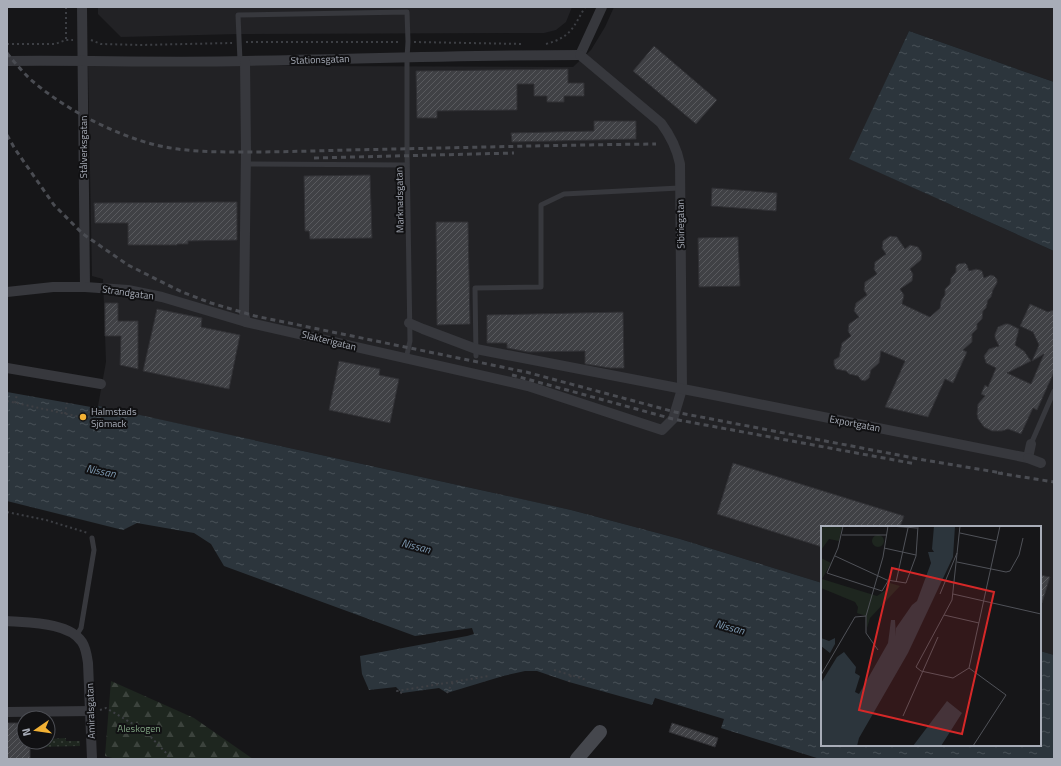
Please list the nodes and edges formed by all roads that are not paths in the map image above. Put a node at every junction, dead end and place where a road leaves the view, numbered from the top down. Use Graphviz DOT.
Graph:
graph roads {
  1 [pos="82,7"];
  2 [pos="602,7"];
  3 [pos="580,55"];
  4 [pos="407,58"];
  5 [pos="7,61"];
  6 [pos="82,61"];
  7 [pos="243,61"];
  8 [pos="246,164"];
  9 [pos="407,165"];
  10 [pos="679,188"];
  11 [pos="85,287"];
  12 [pos="7,292"];
  13 [pos="246,322"];
  14 [pos="409,323"];
  15 [pos="476,353"];
  16 [pos="406,359"];
  17 [pos="7,368"];
  18 [pos="102,384"];
  19 [pos="682,389"];
  20 [pos="1054,391"];
  21 [pos="662,430"];
  22 [pos="1031,444"];
  23 [pos="1028,458"];
  24 [pos="1041,462"];
  25 [pos="92,538"];
  26 [pos="7,620"];
  27 [pos="76,636"];
  28 [pos="7,712"];
  29 [pos="91,712"];
  30 [pos="600,732"];
  31 [pos="92,759"];
  32 [pos="577,759"];
  1 -- 6 [label="street, Stålverksgatan"];
  2 -- 3 [label="street"];
  3 -- 4 [label="street, Stationsgatan"];
  3 -- 10 [label="street, Sibiriegatan"];
  4 -- 7 [label="street, Stationsgatan"];
  4 -- 7 [label="lane, Marknadsgatan"];
  4 -- 9 [label="lane, Marknadsgatan"];
  5 -- 6 [label="street, Stationsgatan"];
  6 -- 7 [label="street, Stationsgatan"];
  6 -- 11 [label="street, Stålverksgatan"];
  7 -- 8 [label="street"];
  8 -- 9 [label="lane"];
  8 -- 13 [label="street"];
  9 -- 14 [label="lane, Marknadsgatan"];
  10 -- 15 [label="lane"];
  10 -- 19 [label="street, Sibiriegatan"];
  11 -- 12 [label="street, Strandgatan"];
  11 -- 13 [label="street, Strandgatan"];
  13 -- 16 [label="street, Slakterigatan"];
  14 -- 15 [label="street, Exportgatan"];
  14 -- 16 [label="lane, Marknadsgatan"];
  15 -- 19 [label="street, Exportgatan"];
  16 -- 21 [label="street, Slakterigatan"];
  17 -- 18 [label="street"];
  19 -- 21 [label="street, Sibiriegatan"];
  19 -- 23 [label="street, Exportgatan"];
  20 -- 22 [label="lane"];
  22 -- 23 [label="street"];
  23 -- 24 [label="street, Exportgatan"];
  25 -- 27 [label="lane"];
  26 -- 27 [label="street"];
  27 -- 29 [label="street, Amiralsgatan"];
  28 -- 29 [label="street"];
  29 -- 31 [label="street, Amiralsgatan"];
  30 -- 32 [label="street"];
}
